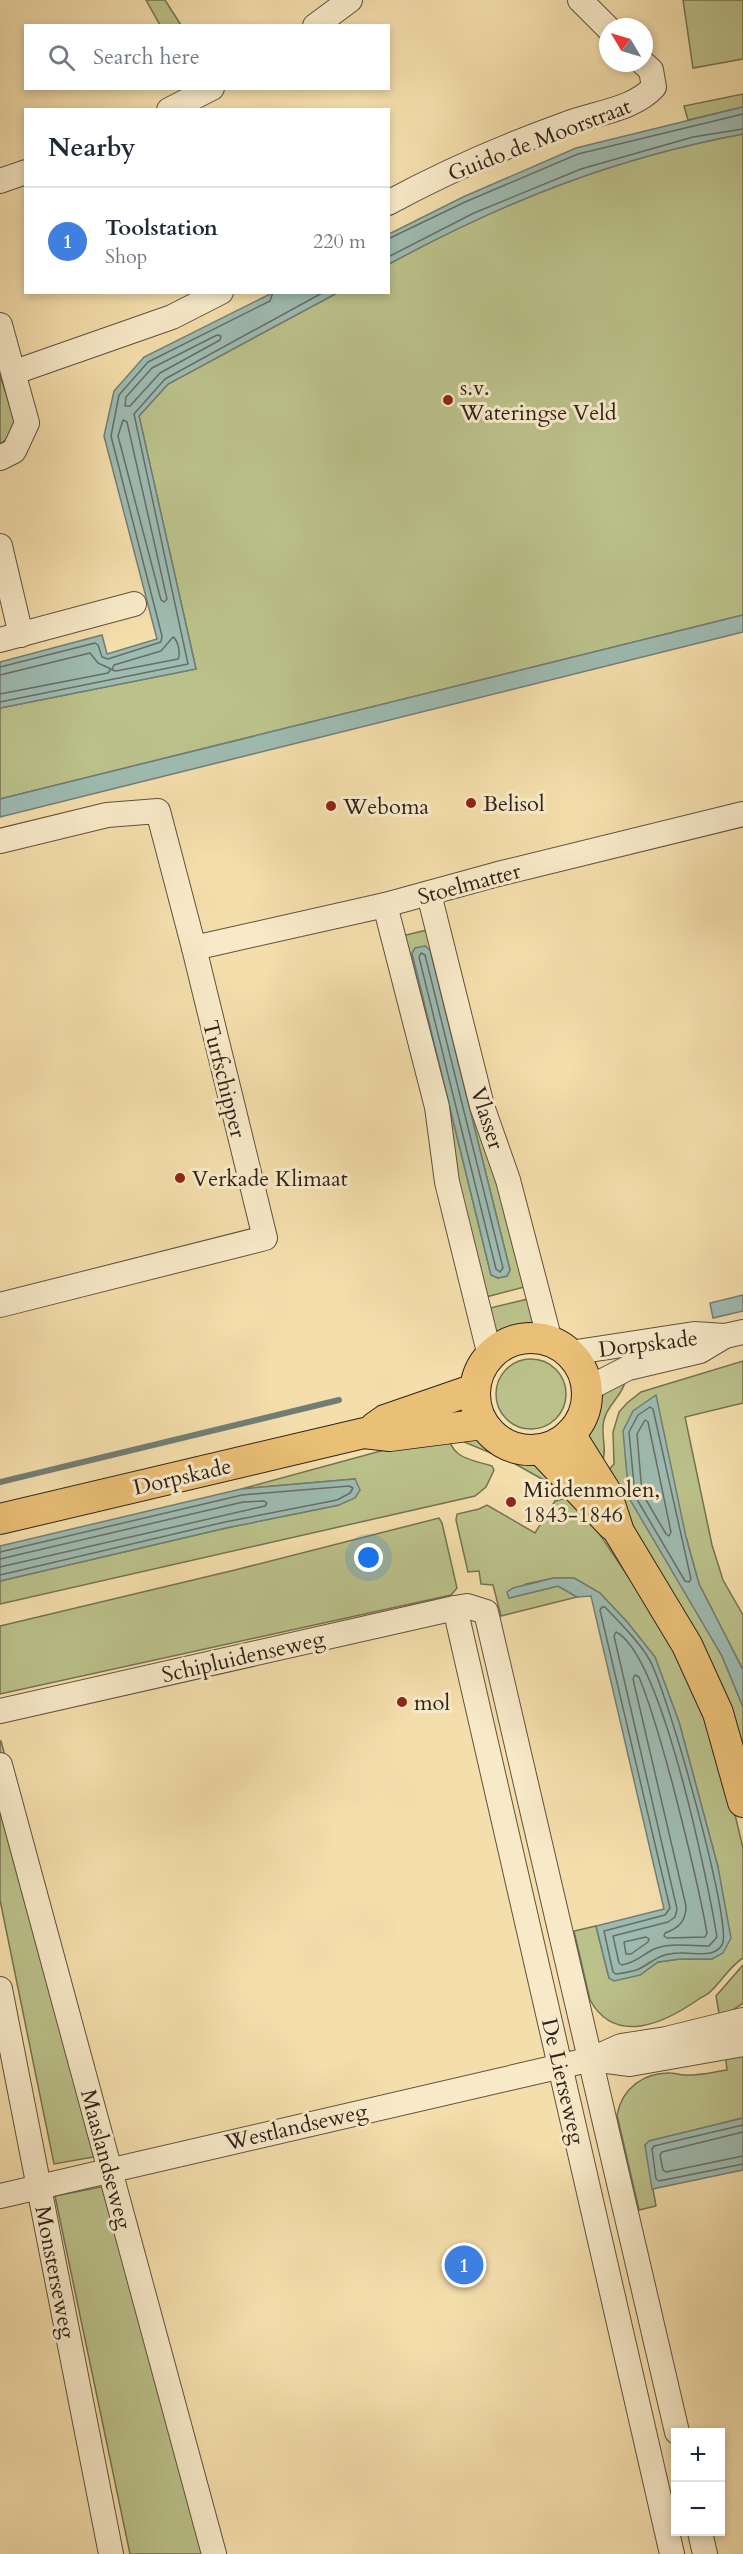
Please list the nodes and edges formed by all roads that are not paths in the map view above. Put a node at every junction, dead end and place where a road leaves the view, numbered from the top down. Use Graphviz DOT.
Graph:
graph roads {
  1 [pos="350,0"];
  2 [pos="580,0"];
  3 [pos="599,19"];
  4 [pos="318,24"];
  5 [pos="651,72"];
  6 [pos="208,90"];
  7 [pos="174,108"];
  8 [pos="24,173"];
  9 [pos="0,181"];
  10 [pos="390,202"];
  11 [pos="217,294"];
  12 [pos="0,326"];
  13 [pos="15,372"];
  14 [pos="0,459"];
  15 [pos="0,546"];
  16 [pos="134,604"];
  17 [pos="10,638"];
  18 [pos="743,814"];
  19 [pos="0,841"];
  20 [pos="429,894"];
  21 [pos="385,905"];
  22 [pos="194,948"];
  23 [pos="0,1305"];
  24 [pos="734,1334"];
  25 [pos="560,1347"];
  26 [pos="490,1356"];
  27 [pos="475,1389"];
  28 [pos="587,1389"];
  29 [pos="483,1424"];
  30 [pos="364,1433"];
  31 [pos="572,1433"];
  32 [pos="541,1450"];
  33 [pos="0,1519"];
  34 [pos="619,1532"];
  35 [pos="455,1608"];
  36 [pos="486,1612"];
  37 [pos="0,1711"];
  38 [pos="0,1765"];
  39 [pos="743,1802"];
  40 [pos="0,1989"];
  41 [pos="743,2020"];
  42 [pos="743,2044"];
  43 [pos="592,2059"];
  44 [pos="560,2065"];
  45 [pos="110,2169"];
  46 [pos="39,2187"];
  47 [pos="0,2196"];
  48 [pos="676,2428"];
  49 [pos="701,2536"];
  50 [pos="111,2554"];
  51 [pos="214,2554"];
  52 [pos="672,2554"];
  53 [pos="705,2554"];
  1 -- 4 [label="street"];
  2 -- 3 [label="street"];
  5 -- 10 [label="street, Guido de Moorstraat"];
  6 -- 7 [label="street"];
  8 -- 9 [label="street"];
  11 -- 13 [label="street"];
  12 -- 13 [label="street"];
  13 -- 14 [label="street"];
  15 -- 17 [label="street"];
  16 -- 17 [label="street"];
  18 -- 20 [label="street, Stoelmatter"];
  19 -- 22 [label="street, Turfschipper"];
  20 -- 21 [label="street, Stoelmatter"];
  20 -- 25 [label="street, Vlasser"];
  21 -- 22 [label="street, Stoelmatter"];
  21 -- 26 [label="street, Vlasser"];
  22 -- 23 [label="street, Turfschipper"];
  24 -- 25 [label="street, Dorpskade"];
  24 -- 28 [label="street, Dorpskade"];
  25 -- 26 [label="main road"];
  25 -- 28 [label="main road"];
  26 -- 27 [label="main road"];
  27 -- 29 [label="main road"];
  27 -- 30 [label="main road, Dorpskade"];
  28 -- 31 [label="main road"];
  29 -- 30 [label="main road, Dorpskade"];
  29 -- 32 [label="main road"];
  30 -- 33 [label="main road, Dorpskade"];
  31 -- 32 [label="main road"];
  31 -- 34 [label="main road"];
  32 -- 34 [label="main road"];
  34 -- 39 [label="main road"];
  35 -- 36 [label="street, Schipluidenseweg"];
  35 -- 37 [label="street, Schipluidenseweg"];
  35 -- 44 [label="street, De Lierseweg"];
  36 -- 43 [label="street, De Lierseweg"];
  38 -- 45 [label="street, Maaslandseweg"];
  40 -- 46 [label="street, Monsterseweg"];
  41 -- 43 [label="street, Westlandseweg"];
  42 -- 43 [label="street, Westlandseweg"];
  43 -- 44 [label="street, Westlandseweg"];
  43 -- 48 [label="street, De Lierseweg"];
  44 -- 45 [label="street, Westlandseweg"];
  44 -- 52 [label="street, De Lierseweg"];
  45 -- 46 [label="street, Westlandseweg"];
  45 -- 51 [label="street, Maaslandseweg"];
  46 -- 47 [label="street, Westlandseweg"];
  46 -- 50 [label="street, Monsterseweg"];
  49 -- 53 [label="street"];
}
